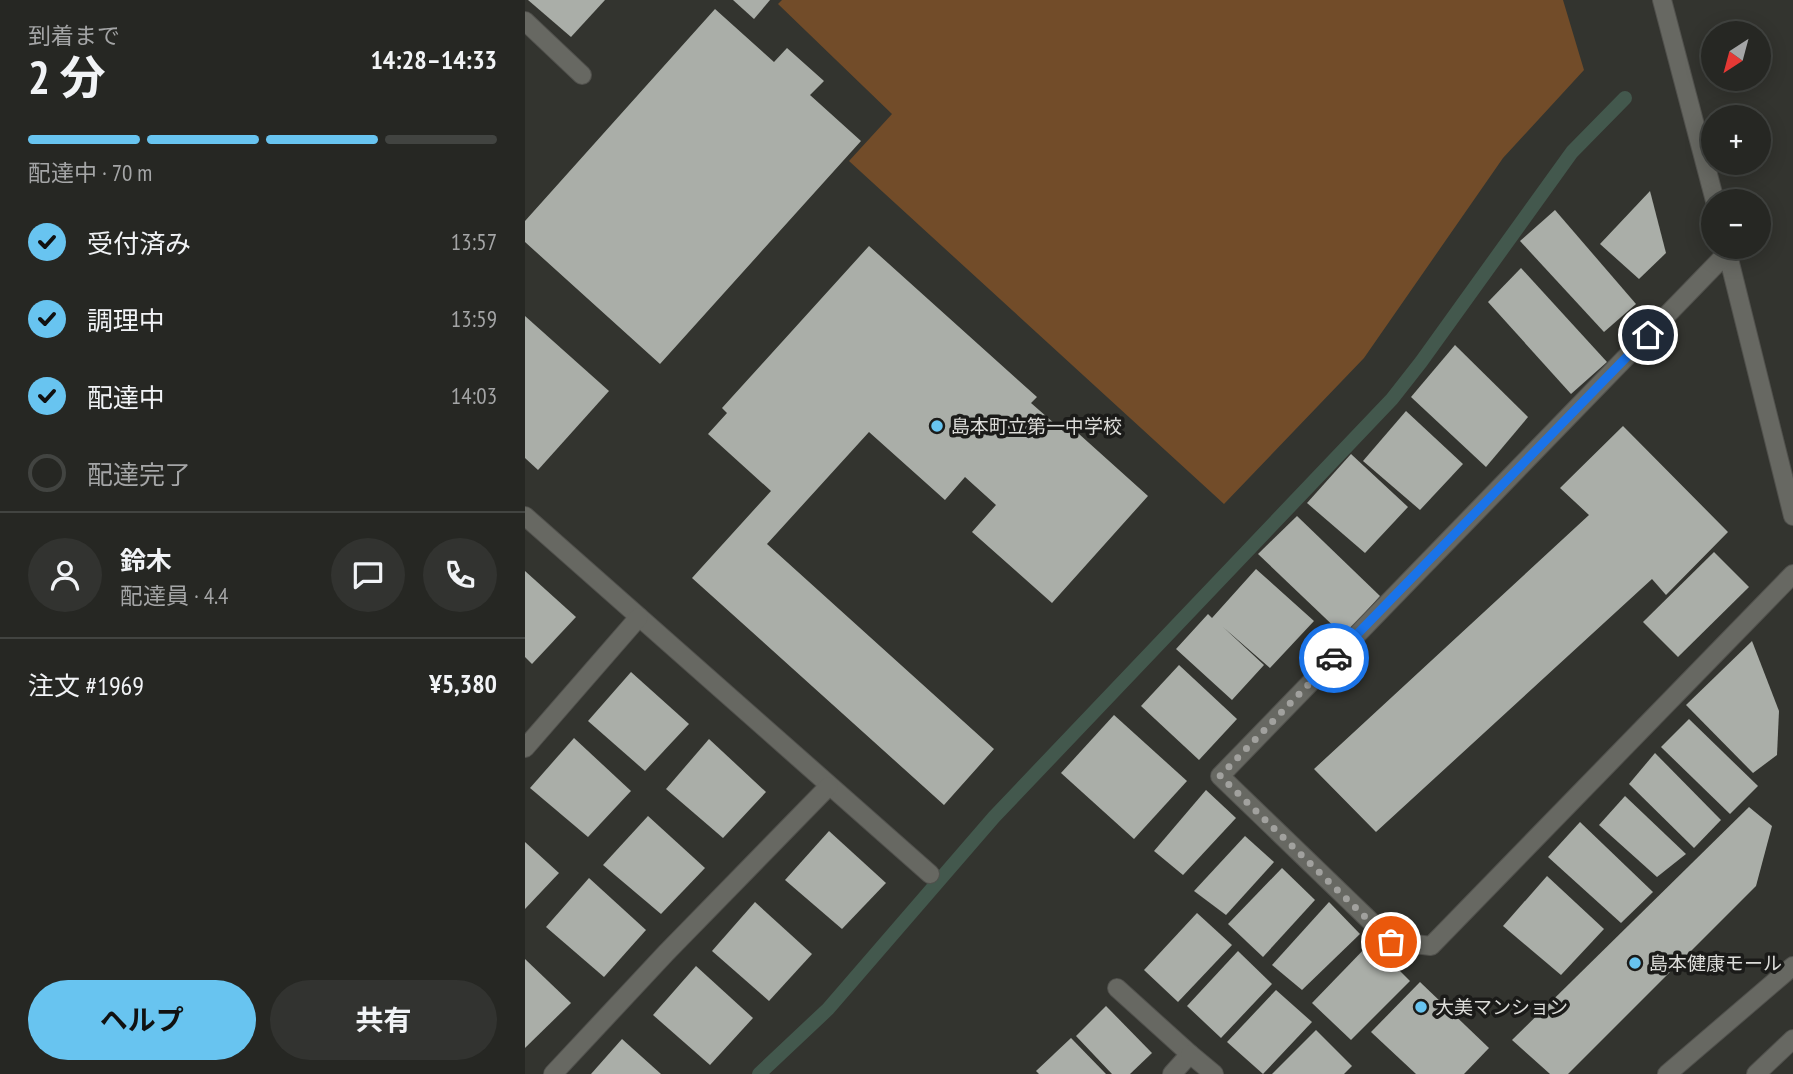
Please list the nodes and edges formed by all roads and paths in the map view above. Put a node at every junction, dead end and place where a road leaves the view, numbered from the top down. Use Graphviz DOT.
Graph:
graph roads {
  1 [pos="1662,0"];
  2 [pos="525,21"];
  3 [pos="582,75"];
  4 [pos="1711,189"];
  5 [pos="1718,259"];
  6 [pos="1729,259"];
  7 [pos="525,516"];
  8 [pos="1793,516"];
  9 [pos="1793,574"];
  10 [pos="639,617"];
  11 [pos="525,748"];
  12 [pos="829,786"];
  13 [pos="930,874"];
  14 [pos="1793,966"];
  15 [pos="1117,988"];
  16 [pos="1793,1039"];
  17 [pos="1190,1054"];
  18 [pos="553,1074"];
  19 [pos="1171,1074"];
  20 [pos="1214,1074"];
  21 [pos="1667,1074"];
  22 [pos="1756,1074"];
  1 -- 4 [label="street"];
  2 -- 3 [label="street"];
  5 -- 9 [label="street"];
  6 -- 8 [label="street"];
  7 -- 10 [label="street"];
  10 -- 11 [label="street"];
  10 -- 12 [label="street"];
  12 -- 13 [label="street"];
  12 -- 18 [label="street"];
  14 -- 21 [label="street"];
  15 -- 17 [label="street"];
  16 -- 22 [label="street"];
  17 -- 19 [label="street"];
  17 -- 20 [label="street"];
}
